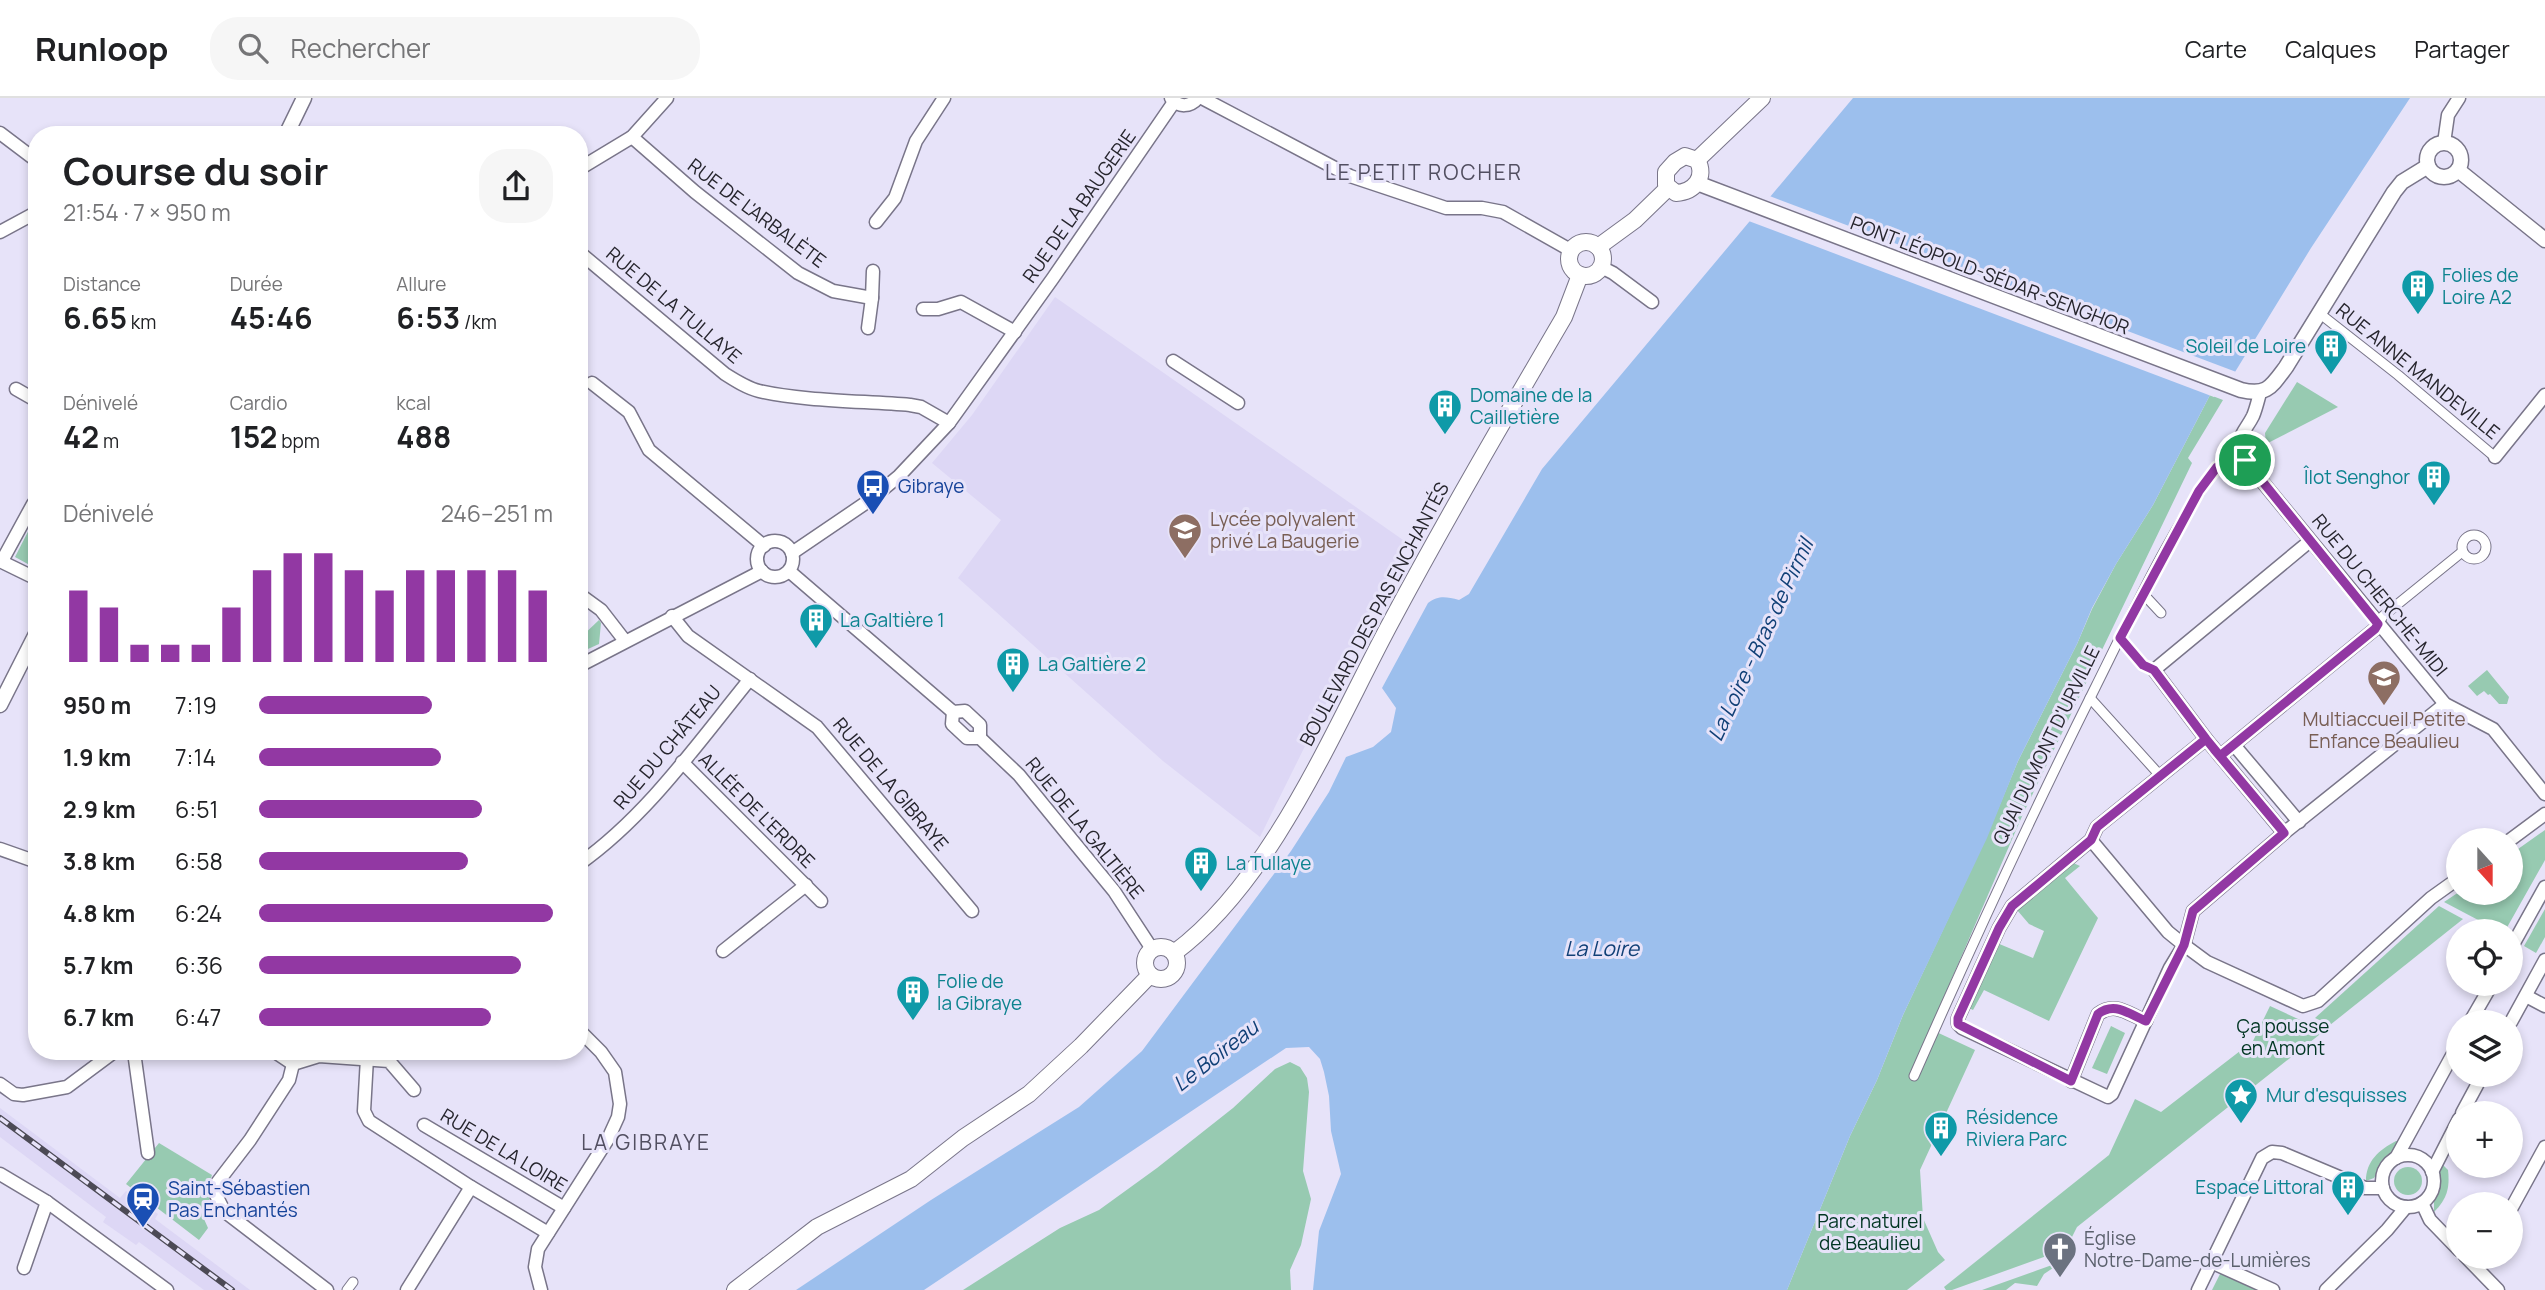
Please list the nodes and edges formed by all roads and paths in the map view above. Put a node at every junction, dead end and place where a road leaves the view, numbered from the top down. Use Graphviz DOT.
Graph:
graph roads {
  1 [pos="304,98"];
  2 [pos="667,98"];
  3 [pos="943,98"];
  4 [pos="1200,98"];
  5 [pos="1762,98"];
  6 [pos="2459,98"];
  7 [pos="1172,100"];
  8 [pos="290,126"];
  9 [pos="0,133"];
  10 [pos="632,137"];
  11 [pos="2444,143"];
  12 [pos="28,154"];
  13 [pos="1697,160"];
  14 [pos="588,164"];
  15 [pos="2428,166"];
  16 [pos="2458,170"];
  17 [pos="1702,186"];
  18 [pos="1668,188"];
  19 [pos="28,217"];
  20 [pos="876,222"];
  21 [pos="0,232"];
  22 [pos="2545,240"];
  23 [pos="1598,247"];
  24 [pos="1572,251"];
  25 [pos="588,259"];
  26 [pos="1601,267"];
  27 [pos="873,271"];
  28 [pos="1580,275"];
  29 [pos="872,298"];
  30 [pos="1652,302"];
  31 [pos="923,309"];
  32 [pos="2319,313"];
  33 [pos="868,328"];
  34 [pos="1015,332"];
  35 [pos="1173,361"];
  36 [pos="592,383"];
  37 [pos="16,389"];
  38 [pos="2260,393"];
  39 [pos="28,396"];
  40 [pos="2545,396"];
  41 [pos="1238,403"];
  42 [pos="949,424"];
  43 [pos="2495,457"];
  44 [pos="2245,460"];
  45 [pos="28,512"];
  46 [pos="2310,541"];
  47 [pos="764,546"];
  48 [pos="2462,552"];
  49 [pos="792,553"];
  50 [pos="1,561"];
  51 [pos="762,571"];
  52 [pos="789,571"];
  53 [pos="28,574"];
  54 [pos="2141,596"];
  55 [pos="588,601"];
  56 [pos="2161,613"];
  57 [pos="672,616"];
  58 [pos="2378,624"];
  59 [pos="2120,638"];
  60 [pos="625,641"];
  61 [pos="28,650"];
  62 [pos="588,661"];
  63 [pos="2154,670"];
  64 [pos="750,679"];
  65 [pos="2090,698"];
  66 [pos="2445,704"];
  67 [pos="0,705"];
  68 [pos="953,712"];
  69 [pos="980,738"];
  70 [pos="2206,739"];
  71 [pos="2234,745"];
  72 [pos="2220,756"];
  73 [pos="682,762"];
  74 [pos="2156,771"];
  75 [pos="2545,794"];
  76 [pos="2545,814"];
  77 [pos="2298,822"];
  78 [pos="2524,830"];
  79 [pos="2284,833"];
  80 [pos="2091,840"];
  81 [pos="0,849"];
  82 [pos="588,858"];
  83 [pos="28,859"];
  84 [pos="806,885"];
  85 [pos="2446,887"];
  86 [pos="2545,887"];
  87 [pos="821,901"];
  88 [pos="972,911"];
  89 [pos="2523,926"];
  90 [pos="2184,945"];
  91 [pos="1152,949"];
  92 [pos="723,951"];
  93 [pos="1174,953"];
  94 [pos="2545,960"];
  95 [pos="1150,975"];
  96 [pos="2526,996"];
  97 [pos="2545,1006"];
  98 [pos="2518,1010"];
  99 [pos="2146,1021"];
  100 [pos="588,1040"];
  101 [pos="103,1060"];
  102 [pos="135,1060"];
  103 [pos="287,1060"];
  104 [pos="306,1060"];
  105 [pos="367,1060"];
  106 [pos="382,1060"];
  107 [pos="293,1064"];
  108 [pos="2446,1067"];
  109 [pos="1914,1076"];
  110 [pos="2071,1081"];
  111 [pos="0,1084"];
  112 [pos="414,1090"];
  113 [pos="424,1125"];
  114 [pos="2446,1145"];
  115 [pos="2544,1152"];
  116 [pos="148,1153"];
  117 [pos="2396,1158"];
  118 [pos="2432,1172"];
  119 [pos="0,1174"];
  120 [pos="471,1187"];
  121 [pos="2383,1188"];
  122 [pos="2521,1192"];
  123 [pos="47,1202"];
  124 [pos="2421,1203"];
  125 [pos="2406,1207"];
  126 [pos="564,1208"];
  127 [pos="548,1233"];
  128 [pos="2446,1237"];
  129 [pos="2211,1262"];
  130 [pos="24,1268"];
  131 [pos="2481,1269"];
  132 [pos="167,1290"];
  133 [pos="327,1290"];
  134 [pos="407,1290"];
  135 [pos="541,1290"];
  136 [pos="735,1290"];
  137 [pos="2198,1290"];
  138 [pos="2273,1290"];
  139 [pos="2326,1290"];
  140 [pos="2498,1290"];
  1 -- 8 [label="street"];
  2 -- 10 [label="street"];
  3 -- 20 [label="street"];
  4 -- 7 [label="street"];
  4 -- 24 [label="street"];
  5 -- 13 [label="main road"];
  6 -- 11 [label="street"];
  7 -- 34 [label="street, RUE DE LA BAUGERIE"];
  9 -- 12 [label="street"];
  10 -- 14 [label="street"];
  10 -- 29 [label="street, RUE DE L'ARBALÈTE"];
  11 -- 15 [label="street"];
  11 -- 16 [label="street"];
  13 -- 17 [label="main road"];
  13 -- 18 [label="main road"];
  15 -- 16 [label="street"];
  15 -- 32 [label="street"];
  16 -- 22 [label="street"];
  17 -- 18 [label="main road"];
  17 -- 38 [label="street, PONT LÉOPOLD-SÉDAR-SENGHOR"];
  18 -- 23 [label="main road"];
  19 -- 21 [label="street"];
  23 -- 24 [label="main road"];
  23 -- 26 [label="main road"];
  24 -- 28 [label="main road"];
  25 -- 42 [label="street, RUE DE LA TULLAYE"];
  26 -- 28 [label="main road"];
  26 -- 30 [label="street"];
  27 -- 29 [label="street"];
  28 -- 93 [label="main road, BOULEVARD DES PAS ENCHANTÉS"];
  29 -- 33 [label="street"];
  31 -- 34 [label="street"];
  32 -- 38 [label="street"];
  32 -- 43 [label="street, RUE ANNE MANDEVILLE"];
  34 -- 42 [label="street, RUE DE LA BAUGERIE"];
  35 -- 41 [label="street"];
  36 -- 47 [label="street"];
  37 -- 39 [label="street"];
  38 -- 44 [label="street"];
  40 -- 43 [label="street"];
  42 -- 49 [label="street, RUE DE LA BAUGERIE"];
  44 -- 46 [label="street, RUE DU CHERCHE-MIDI"];
  44 -- 54 [label="street, QUAI DUMONT D'URVILLE"];
  45 -- 50 [label="street"];
  46 -- 58 [label="street, RUE DU CHERCHE-MIDI"];
  46 -- 63 [label="street"];
  47 -- 49 [label="street"];
  47 -- 51 [label="street"];
  48 -- 58 [label="street"];
  49 -- 52 [label="street"];
  50 -- 53 [label="street"];
  51 -- 52 [label="street"];
  51 -- 57 [label="street"];
  52 -- 68 [label="street, RUE DE LA GALTIÈRE"];
  54 -- 56 [label="street"];
  54 -- 59 [label="street, QUAI DUMONT D'URVILLE"];
  55 -- 60 [label="street"];
  57 -- 60 [label="street"];
  57 -- 64 [label="street, RUE DE LA GIBRAYE"];
  58 -- 66 [label="street, RUE DU CHERCHE-MIDI"];
  58 -- 71 [label="street"];
  59 -- 63 [label="street"];
  59 -- 65 [label="street, QUAI DUMONT D'URVILLE"];
  60 -- 62 [label="street"];
  61 -- 67 [label="street"];
  63 -- 70 [label="street"];
  64 -- 73 [label="street, RUE DU CHÂTEAU"];
  64 -- 88 [label="street, RUE DE LA GIBRAYE"];
  65 -- 74 [label="street"];
  65 -- 109 [label="street, QUAI DUMONT D'URVILLE"];
  66 -- 75 [label="street, RUE DU CHERCHE-MIDI"];
  66 -- 77 [label="street"];
  68 -- 69 [label="street, RUE DE LA GALTIÈRE"];
  68 -- 69 [label="street, RUE DE LA GALTIÈRE"];
  69 -- 91 [label="street, RUE DE LA GALTIÈRE"];
  70 -- 72 [label="street"];
  70 -- 80 [label="street"];
  71 -- 72 [label="street"];
  71 -- 77 [label="street"];
  72 -- 79 [label="street"];
  73 -- 82 [label="street, RUE DU CHÂTEAU"];
  73 -- 84 [label="street, ALLÉE DE L'ERDRE"];
  76 -- 78 [label="street"];
  77 -- 79 [label="street"];
  79 -- 90 [label="street"];
  80 -- 90 [label="street"];
  80 -- 110 [label="street"];
  81 -- 83 [label="street"];
  84 -- 87 [label="street, ALLÉE DE L'ERDRE"];
  84 -- 92 [label="street, ALLÉE DE L'ERDRE"];
  85 -- 90 [label="street"];
  86 -- 89 [label="street"];
  90 -- 99 [label="street"];
  91 -- 93 [label="main road"];
  91 -- 95 [label="main road"];
  93 -- 95 [label="main road"];
  94 -- 96 [label="street"];
  95 -- 136 [label="main road"];
  96 -- 97 [label="street"];
  96 -- 98 [label="street"];
  99 -- 110 [label="street"];
  99 -- 110 [label="street"];
  100 -- 126 [label="street, RUE DE LA LOIRE"];
  101 -- 111 [label="street"];
  102 -- 116 [label="street"];
  103 -- 107 [label="street"];
  104 -- 107 [label="street"];
  105 -- 120 [label="street"];
  106 -- 112 [label="street"];
  107 -- 133 [label="street"];
  108 -- 117 [label="street"];
  113 -- 126 [label="street, RUE DE LA LOIRE"];
  114 -- 118 [label="street"];
  115 -- 122 [label="street"];
  117 -- 118 [label="street"];
  117 -- 121 [label="street"];
  118 -- 124 [label="street"];
  119 -- 123 [label="street"];
  120 -- 127 [label="street"];
  120 -- 134 [label="street"];
  121 -- 125 [label="street"];
  121 -- 129 [label="street"];
  123 -- 130 [label="street"];
  123 -- 132 [label="street"];
  124 -- 125 [label="street"];
  124 -- 128 [label="street"];
  125 -- 139 [label="street"];
  126 -- 127 [label="street, RUE DE LA LOIRE"];
  127 -- 135 [label="street, RUE DE LA LOIRE"];
  129 -- 137 [label="street"];
  129 -- 138 [label="street"];
  131 -- 140 [label="street"];
}
